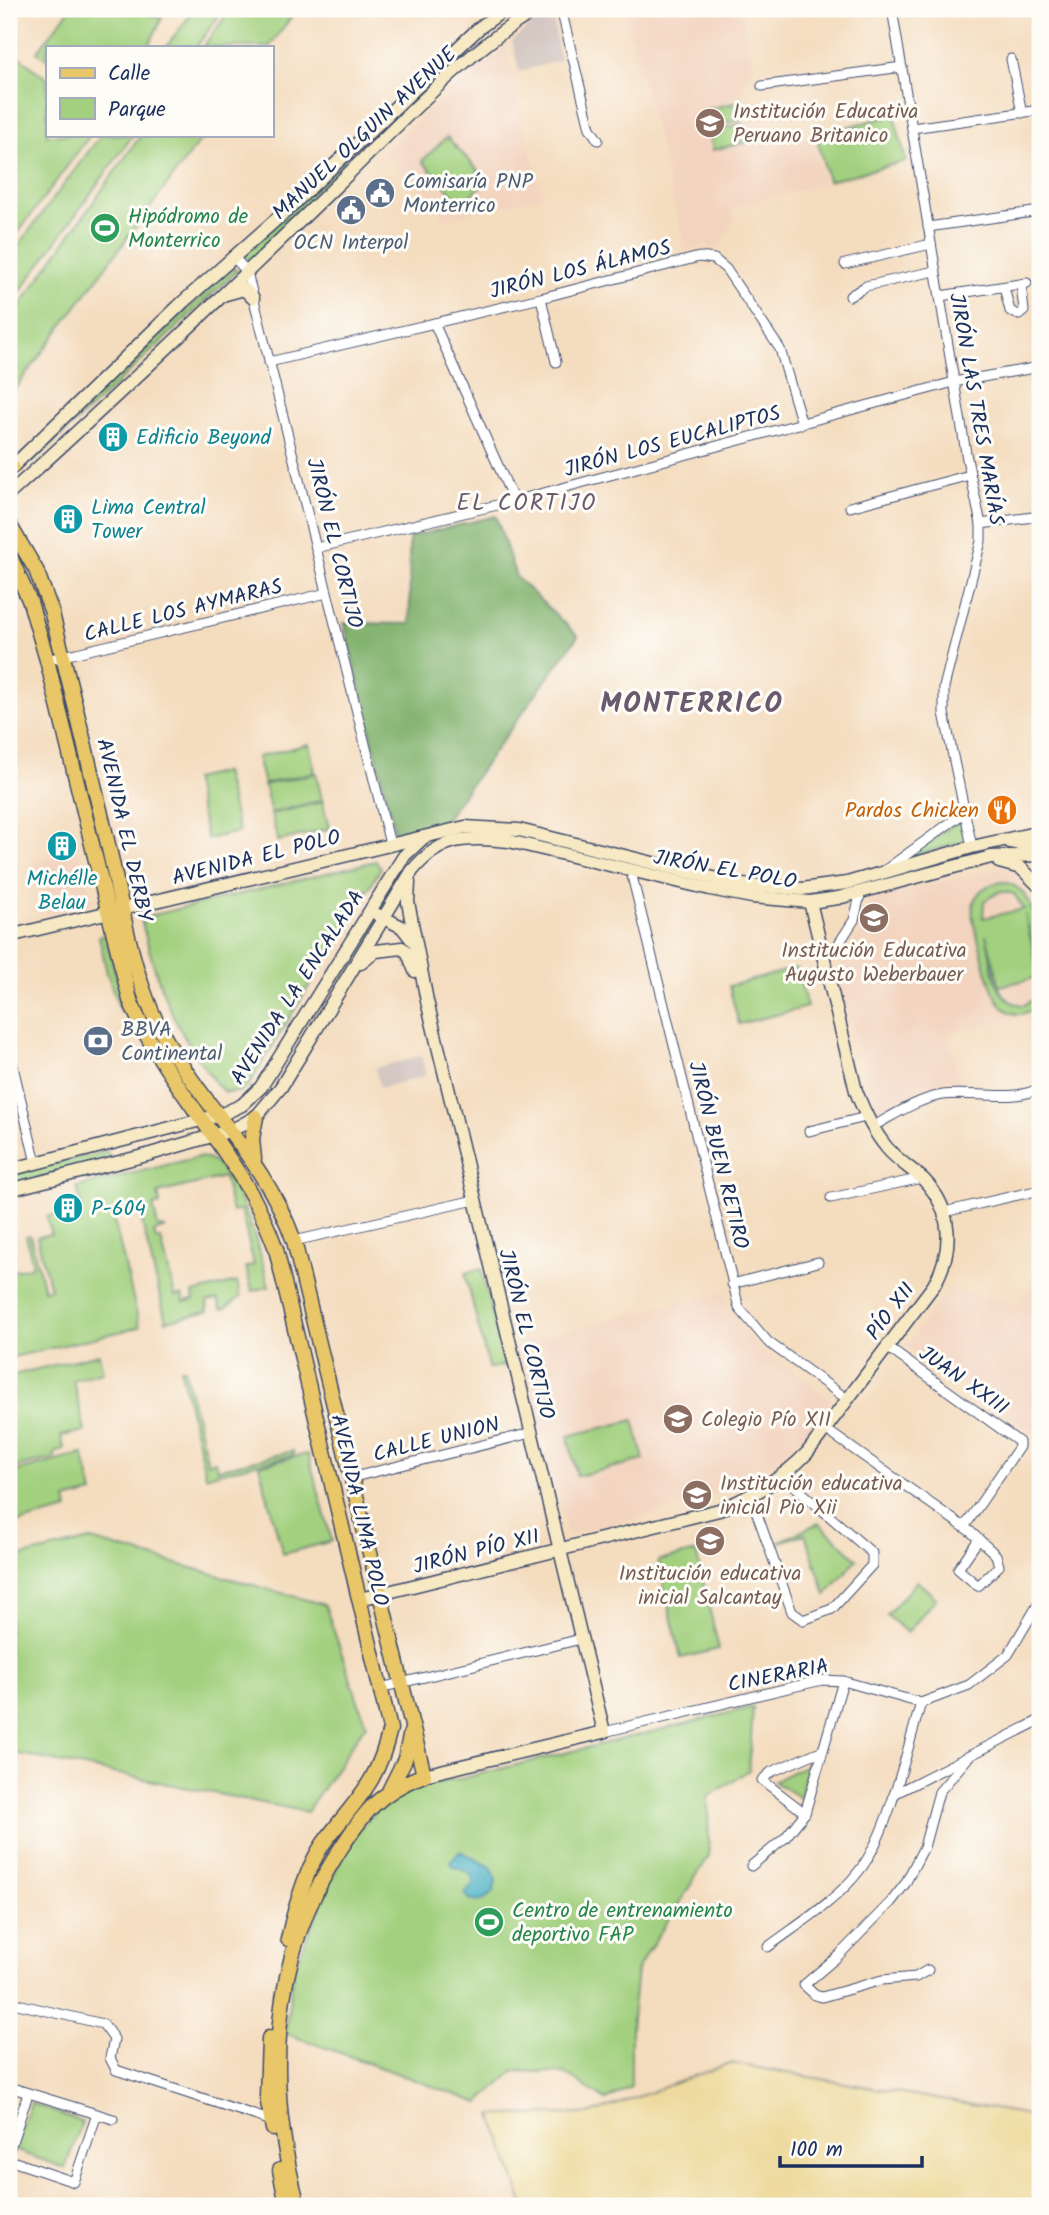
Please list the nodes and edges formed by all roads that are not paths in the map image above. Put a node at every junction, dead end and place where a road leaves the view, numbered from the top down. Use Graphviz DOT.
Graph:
graph roads {
  1 [pos="505,9"];
  2 [pos="537,9"];
  3 [pos="561,9"];
  4 [pos="892,9"];
  5 [pos="1011,59"];
  6 [pos="901,67"];
  7 [pos="762,86"];
  8 [pos="410,93"];
  9 [pos="421,104"];
  10 [pos="1040,110"];
  11 [pos="1022,113"];
  12 [pos="912,128"];
  13 [pos="598,140"];
  14 [pos="1040,211"];
  15 [pos="928,227"];
  16 [pos="931,244"];
  17 [pos="233,256"];
  18 [pos="845,264"];
  19 [pos="936,271"];
  20 [pos="247,272"];
  21 [pos="1004,287"];
  22 [pos="222,295"];
  23 [pos="850,296"];
  24 [pos="940,296"];
  25 [pos="253,298"];
  26 [pos="541,298"];
  27 [pos="435,323"];
  28 [pos="269,362"];
  29 [pos="556,362"];
  30 [pos="1040,367"];
  31 [pos="954,382"];
  32 [pos="802,424"];
  33 [pos="10,468"];
  34 [pos="970,475"];
  35 [pos="9,494"];
  36 [pos="514,500"];
  37 [pos="850,507"];
  38 [pos="1040,516"];
  39 [pos="9,524"];
  40 [pos="981,524"];
  41 [pos="316,548"];
  42 [pos="9,554"];
  43 [pos="327,593"];
  44 [pos="63,657"];
  45 [pos="47,660"];
  46 [pos="965,812"];
  47 [pos="1040,832"];
  48 [pos="431,834"];
  49 [pos="997,842"];
  50 [pos="390,844"];
  51 [pos="972,847"];
  52 [pos="1040,848"];
  53 [pos="1040,855"];
  54 [pos="401,861"];
  55 [pos="947,868"];
  56 [pos="412,871"];
  57 [pos="631,872"];
  58 [pos="879,875"];
  59 [pos="116,883"];
  60 [pos="100,886"];
  61 [pos="1040,887"];
  62 [pos="861,891"];
  63 [pos="398,893"];
  64 [pos="810,902"];
  65 [pos="122,909"];
  66 [pos="369,911"];
  67 [pos="107,913"];
  68 [pos="384,918"];
  69 [pos="9,936"];
  70 [pos="819,939"];
  71 [pos="416,944"];
  72 [pos="350,974"];
  73 [pos="427,1000"];
  74 [pos="9,1049"];
  75 [pos="1040,1087"];
  76 [pos="220,1115"];
  77 [pos="256,1117"];
  78 [pos="205,1120"];
  79 [pos="869,1122"];
  80 [pos="232,1130"];
  81 [pos="809,1131"];
  82 [pos="216,1135"];
  83 [pos="120,1143"];
  84 [pos="125,1161"];
  85 [pos="36,1163"];
  86 [pos="255,1164"];
  87 [pos="9,1170"];
  88 [pos="922,1178"];
  89 [pos="9,1190"];
  90 [pos="1040,1191"];
  91 [pos="831,1198"];
  92 [pos="475,1200"];
  93 [pos="944,1212"];
  94 [pos="294,1241"];
  95 [pos="818,1262"];
  96 [pos="732,1284"];
  97 [pos="887,1348"];
  98 [pos="847,1399"];
  99 [pos="337,1424"];
  100 [pos="319,1429"];
  101 [pos="825,1429"];
  102 [pos="531,1433"];
  103 [pos="783,1476"];
  104 [pos="350,1478"];
  105 [pos="751,1497"];
  106 [pos="962,1525"];
  107 [pos="979,1539"];
  108 [pos="561,1550"];
  109 [pos="379,1595"];
  110 [pos="360,1599"];
  111 [pos="1040,1601"];
  112 [pos="581,1639"];
  113 [pos="843,1681"];
  114 [pos="402,1684"];
  115 [pos="380,1688"];
  116 [pos="920,1703"];
  117 [pos="1040,1720"];
  118 [pos="411,1730"];
  119 [pos="604,1732"];
  120 [pos="823,1750"];
  121 [pos="967,1759"];
  122 [pos="424,1775"];
  123 [pos="390,1789"];
  124 [pos="894,1794"];
  125 [pos="805,1813"];
  126 [pos="751,1866"];
  127 [pos="768,1947"];
  128 [pos="928,1970"];
  129 [pos="9,2002"];
  130 [pos="9,2087"];
  131 [pos="28,2094"];
  132 [pos="97,2114"];
  133 [pos="113,2119"];
  134 [pos="272,2122"];
  135 [pos="9,2151"];
  136 [pos="9,2160"];
  137 [pos="286,2201"];
  138 [pos="298,2206"];
  1 -- 8 [label="street, MANUEL OLGUIN AVENUE"];
  2 -- 9 [label="street, MANUEL OLGUIN AVENUE"];
  3 -- 13 [label="street"];
  4 -- 6 [label="street, JIRÓN LAS TRES MARÍAS"];
  5 -- 11 [label="street"];
  6 -- 7 [label="street"];
  6 -- 12 [label="street, JIRÓN LAS TRES MARÍAS"];
  8 -- 9 [label="street"];
  8 -- 17 [label="street, MANUEL OLGUIN AVENUE"];
  9 -- 20 [label="street, MANUEL OLGUIN AVENUE"];
  10 -- 11 [label="street"];
  11 -- 12 [label="street"];
  12 -- 15 [label="street, JIRÓN LAS TRES MARÍAS"];
  14 -- 15 [label="street"];
  15 -- 16 [label="street, JIRÓN LAS TRES MARÍAS"];
  16 -- 18 [label="street"];
  16 -- 19 [label="street, JIRÓN LAS TRES MARÍAS"];
  17 -- 20 [label="street, JIRÓN EL CORTIJO"];
  17 -- 33 [label="street, MANUEL OLGUIN AVENUE"];
  19 -- 23 [label="street"];
  19 -- 24 [label="street, JIRÓN LAS TRES MARÍAS"];
  20 -- 22 [label="street, MANUEL OLGUIN AVENUE"];
  20 -- 25 [label="street, JIRÓN EL CORTIJO"];
  21 -- 21 [label="street"];
  21 -- 24 [label="street"];
  22 -- 25 [label="street"];
  22 -- 35 [label="street, MANUEL OLGUIN AVENUE"];
  24 -- 31 [label="street, JIRÓN LAS TRES MARÍAS"];
  25 -- 28 [label="street, JIRÓN EL CORTIJO"];
  26 -- 27 [label="street, JIRÓN LOS ÁLAMOS"];
  26 -- 29 [label="street"];
  26 -- 32 [label="street, JIRÓN LOS ÁLAMOS"];
  27 -- 28 [label="street, JIRÓN LOS ÁLAMOS"];
  27 -- 36 [label="street"];
  28 -- 41 [label="street, JIRÓN EL CORTIJO"];
  30 -- 31 [label="street, JIRÓN LOS EUCALIPTOS"];
  31 -- 32 [label="street, JIRÓN LOS EUCALIPTOS"];
  31 -- 34 [label="street, JIRÓN LAS TRES MARÍAS"];
  32 -- 36 [label="street, JIRÓN LOS EUCALIPTOS"];
  34 -- 37 [label="street"];
  34 -- 40 [label="street, JIRÓN LAS TRES MARÍAS"];
  36 -- 41 [label="street, JIRÓN LOS EUCALIPTOS"];
  38 -- 40 [label="street"];
  39 -- 44 [label="main road, AVENIDA EL DERBY"];
  40 -- 46 [label="street, JIRÓN LAS TRES MARÍAS"];
  41 -- 43 [label="street, JIRÓN EL CORTIJO"];
  42 -- 45 [label="main road, AVENIDA EL DERBY"];
  43 -- 44 [label="street, CALLE LOS AYMARAS"];
  43 -- 50 [label="street, JIRÓN EL CORTIJO"];
  44 -- 45 [label="street, CALLE LOS AYMARAS"];
  44 -- 59 [label="main road, AVENIDA EL DERBY"];
  45 -- 60 [label="main road, AVENIDA EL DERBY"];
  46 -- 51 [label="street, JIRÓN LAS TRES MARÍAS"];
  46 -- 58 [label="street"];
  47 -- 49 [label="street, JIRÓN EL POLO"];
  48 -- 50 [label="street, AVENIDA EL POLO"];
  48 -- 54 [label="street, AVENIDA LA ENCALADA"];
  48 -- 58 [label="street, JIRÓN EL POLO"];
  49 -- 51 [label="street, JIRÓN EL POLO"];
  49 -- 52 [label="street"];
  50 -- 65 [label="street, AVENIDA EL POLO"];
  51 -- 58 [label="street, JIRÓN EL POLO"];
  53 -- 55 [label="street, JIRÓN EL POLO"];
  54 -- 63 [label="street"];
  54 -- 66 [label="street, AVENIDA LA ENCALADA"];
  55 -- 61 [label="street"];
  55 -- 62 [label="street, JIRÓN EL POLO"];
  56 -- 57 [label="street, JIRÓN EL POLO"];
  56 -- 63 [label="street, AVENIDA LA ENCALADA"];
  56 -- 71 [label="street, JIRÓN EL CORTIJO"];
  57 -- 64 [label="street, JIRÓN EL POLO"];
  57 -- 96 [label="street, JIRÓN BUEN RETIRO"];
  59 -- 60 [label="main road"];
  59 -- 65 [label="main road, AVENIDA EL DERBY"];
  60 -- 67 [label="main road, AVENIDA EL DERBY"];
  62 -- 64 [label="street, JIRÓN EL POLO"];
  62 -- 70 [label="street"];
  63 -- 68 [label="street, AVENIDA LA ENCALADA"];
  64 -- 70 [label="street, PÍO XII"];
  65 -- 67 [label="street, AVENIDA EL POLO"];
  65 -- 76 [label="main road, AVENIDA EL DERBY"];
  66 -- 68 [label="street"];
  66 -- 76 [label="street, AVENIDA LA ENCALADA"];
  67 -- 69 [label="street, AVENIDA EL POLO"];
  67 -- 78 [label="main road, AVENIDA EL DERBY"];
  68 -- 71 [label="street"];
  68 -- 72 [label="street, AVENIDA LA ENCALADA"];
  70 -- 79 [label="street, PÍO XII"];
  71 -- 73 [label="street, JIRÓN EL CORTIJO"];
  72 -- 73 [label="street"];
  72 -- 77 [label="street, AVENIDA LA ENCALADA"];
  73 -- 92 [label="street, JIRÓN EL CORTIJO"];
  74 -- 85 [label="street"];
  75 -- 79 [label="street"];
  76 -- 78 [label="street, AVENIDA LA ENCALADA"];
  76 -- 80 [label="main road, AVENIDA EL DERBY"];
  77 -- 80 [label="street, AVENIDA LA ENCALADA"];
  77 -- 86 [label="main road"];
  78 -- 82 [label="main road, AVENIDA LIMA POLO"];
  78 -- 83 [label="street, AVENIDA LA ENCALADA"];
  79 -- 81 [label="street"];
  79 -- 88 [label="street, PÍO XII"];
  80 -- 82 [label="street, AVENIDA LA ENCALADA"];
  80 -- 86 [label="main road, AVENIDA LIMA POLO"];
  82 -- 84 [label="street, AVENIDA LA ENCALADA"];
  82 -- 100 [label="main road, AVENIDA LIMA POLO"];
  83 -- 84 [label="street"];
  83 -- 85 [label="street, AVENIDA LA ENCALADA"];
  84 -- 89 [label="street, AVENIDA LA ENCALADA"];
  85 -- 87 [label="street, AVENIDA LA ENCALADA"];
  86 -- 94 [label="main road, AVENIDA LIMA POLO"];
  88 -- 91 [label="street"];
  88 -- 93 [label="street, PÍO XII"];
  90 -- 93 [label="street"];
  92 -- 94 [label="street"];
  92 -- 102 [label="street, JIRÓN EL CORTIJO"];
  93 -- 97 [label="street, PÍO XII"];
  94 -- 99 [label="main road, AVENIDA LIMA POLO"];
  95 -- 96 [label="street"];
  96 -- 98 [label="street, JIRÓN BUEN RETIRO"];
  97 -- 98 [label="street, PÍO XII"];
  97 -- 106 [label="street, JUAN XXIII"];
  98 -- 101 [label="street, PÍO XII"];
  99 -- 100 [label="main road"];
  99 -- 104 [label="main road, AVENIDA LIMA POLO"];
  100 -- 110 [label="main road, AVENIDA LIMA POLO"];
  101 -- 103 [label="street, PÍO XII"];
  101 -- 106 [label="street"];
  102 -- 104 [label="street, CALLE UNION"];
  102 -- 108 [label="street, JIRÓN EL CORTIJO"];
  103 -- 105 [label="street, PÍO XII"];
  103 -- 105 [label="street"];
  104 -- 109 [label="main road, AVENIDA LIMA POLO"];
  105 -- 108 [label="street, PÍO XII"];
  106 -- 107 [label="street"];
  107 -- 107 [label="street"];
  108 -- 109 [label="street, JIRÓN PÍO XII"];
  108 -- 112 [label="street, JIRÓN EL CORTIJO"];
  109 -- 110 [label="street, JIRÓN PÍO XII"];
  109 -- 114 [label="main road, AVENIDA LIMA POLO"];
  110 -- 115 [label="main road, AVENIDA LIMA POLO"];
  111 -- 116 [label="street"];
  112 -- 114 [label="street"];
  112 -- 119 [label="street, JIRÓN EL CORTIJO"];
  113 -- 116 [label="street, CINERARIA"];
  113 -- 119 [label="street, CINERARIA"];
  113 -- 120 [label="street"];
  114 -- 115 [label="street"];
  114 -- 118 [label="main road, AVENIDA LIMA POLO"];
  115 -- 134 [label="main road, AVENIDA LIMA POLO"];
  116 -- 124 [label="street"];
  117 -- 121 [label="street"];
  118 -- 122 [label="main road, AVENIDA LIMA POLO"];
  118 -- 123 [label="main road, AVENIDA LIMA POLO"];
  119 -- 122 [label="street"];
  120 -- 125 [label="street"];
  120 -- 125 [label="street"];
  121 -- 124 [label="street"];
  121 -- 128 [label="street"];
  122 -- 123 [label="main road"];
  123 -- 138 [label="main road"];
  124 -- 127 [label="street"];
  125 -- 126 [label="street"];
  129 -- 134 [label="street"];
  130 -- 131 [label="street"];
  131 -- 132 [label="street"];
  131 -- 135 [label="street"];
  132 -- 133 [label="street"];
  132 -- 136 [label="street"];
  134 -- 137 [label="main road, AVENIDA LIMA POLO"];
}
